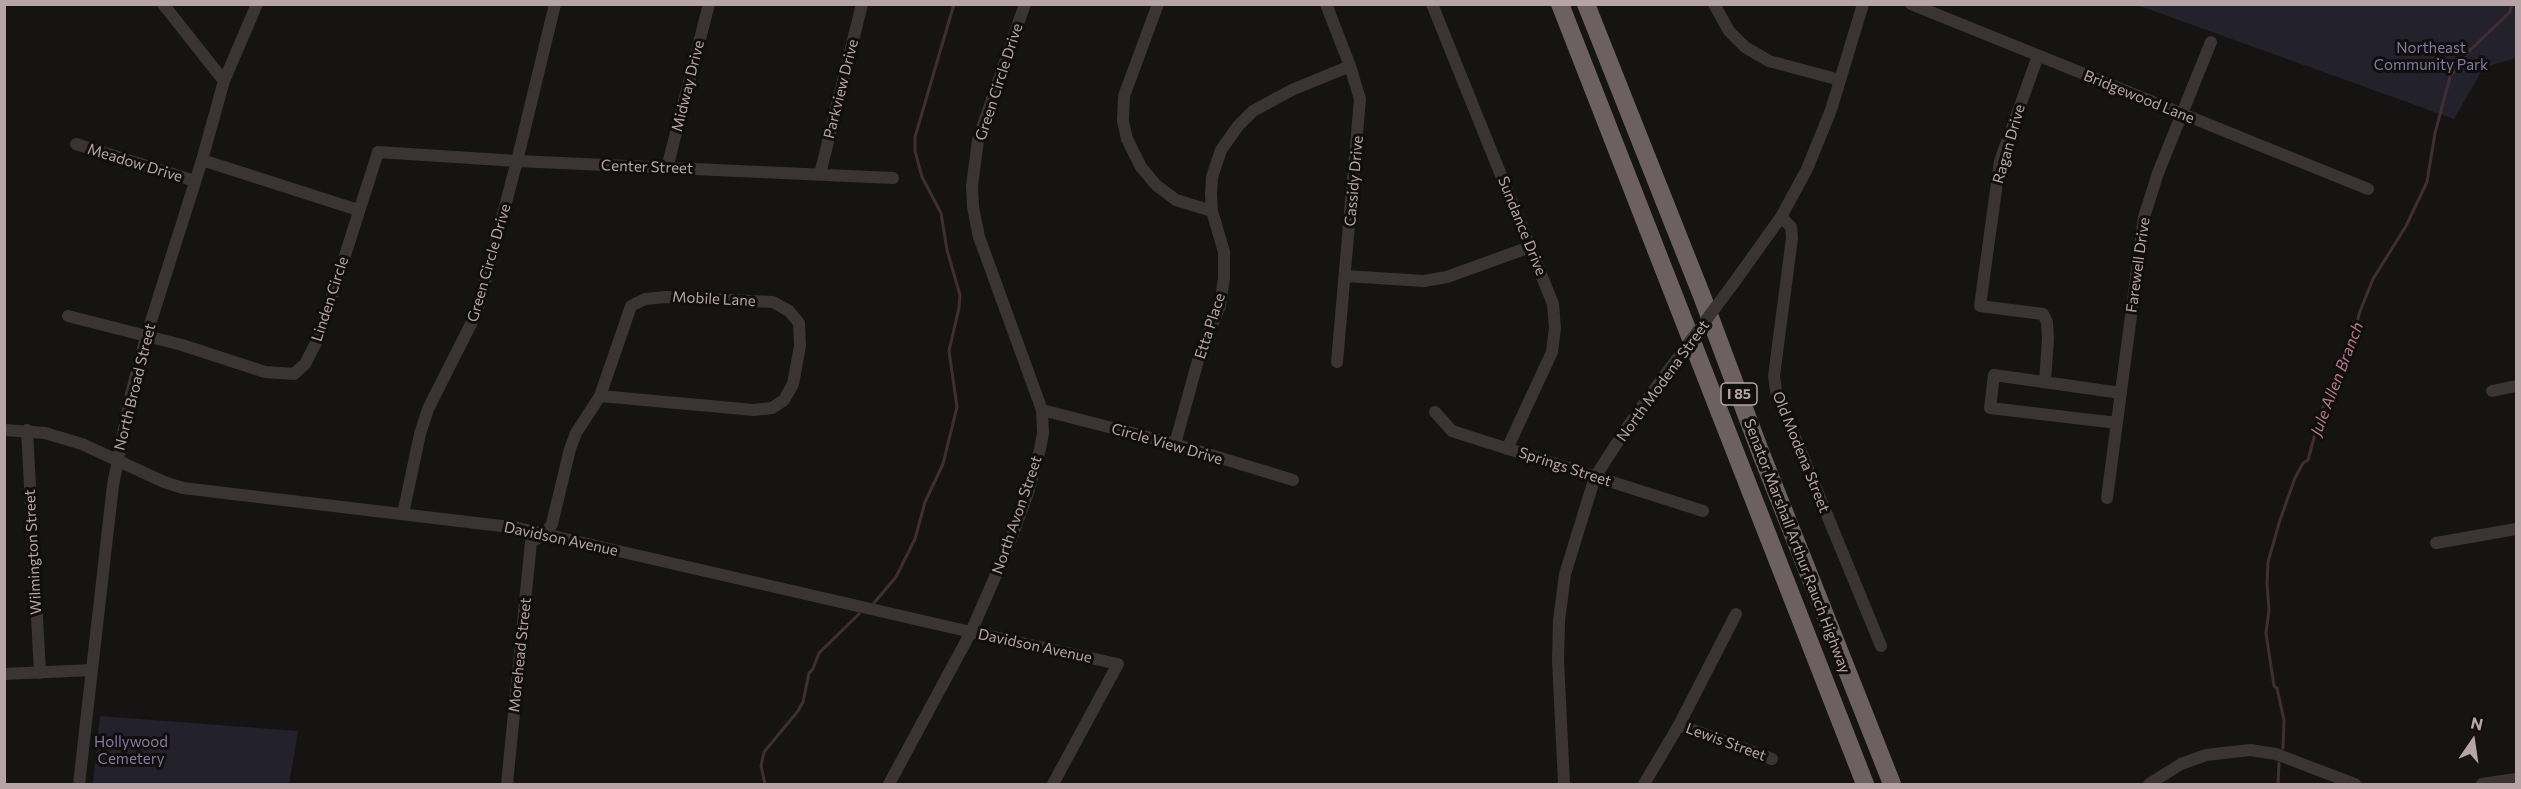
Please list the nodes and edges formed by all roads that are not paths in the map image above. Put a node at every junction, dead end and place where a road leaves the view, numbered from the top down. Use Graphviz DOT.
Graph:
graph roads {
  1 [pos="163,4"];
  2 [pos="257,4"];
  3 [pos="555,4"];
  4 [pos="709,4"];
  5 [pos="862,4"];
  6 [pos="1025,4"];
  7 [pos="1158,4"];
  8 [pos="1326,4"];
  9 [pos="1432,4"];
  10 [pos="1560,4"];
  11 [pos="1586,4"];
  12 [pos="1714,4"];
  13 [pos="1863,4"];
  14 [pos="1911,4"];
  15 [pos="2211,42"];
  16 [pos="2038,56"];
  17 [pos="1350,66"];
  18 [pos="1840,80"];
  19 [pos="224,81"];
  20 [pos="2182,115"];
  21 [pos="76,144"];
  22 [pos="402,154"];
  23 [pos="202,160"];
  24 [pos="518,161"];
  25 [pos="667,168"];
  26 [pos="820,174"];
  27 [pos="893,178"];
  28 [pos="195,181"];
  29 [pos="2368,189"];
  30 [pos="973,196"];
  31 [pos="358,210"];
  32 [pos="1212,212"];
  33 [pos="1781,217"];
  34 [pos="1530,247"];
  35 [pos="1346,276"];
  36 [pos="68,316"];
  37 [pos="146,337"];
  38 [pos="1337,362"];
  39 [pos="2045,382"];
  40 [pos="2517,386"];
  41 [pos="2492,391"];
  42 [pos="2121,393"];
  43 [pos="600,396"];
  44 [pos="1042,410"];
  45 [pos="1435,412"];
  46 [pos="2117,423"];
  47 [pos="4,430"];
  48 [pos="27,430"];
  49 [pos="1175,444"];
  50 [pos="1507,449"];
  51 [pos="117,460"];
  52 [pos="1595,477"];
  53 [pos="1293,480"];
  54 [pos="2107,498"];
  55 [pos="1703,511"];
  56 [pos="403,514"];
  57 [pos="2517,529"];
  58 [pos="545,534"];
  59 [pos="2436,543"];
  60 [pos="1736,614"];
  61 [pos="971,632"];
  62 [pos="1881,646"];
  63 [pos="91,670"];
  64 [pos="40,673"];
  65 [pos="4,674"];
  66 [pos="1679,725"];
  67 [pos="1772,759"];
  68 [pos="2517,779"];
  69 [pos="79,784"];
  70 [pos="507,784"];
  71 [pos="889,784"];
  72 [pos="1053,784"];
  73 [pos="1564,784"];
  74 [pos="1644,784"];
  75 [pos="1865,784"];
  76 [pos="1892,784"];
  77 [pos="2150,784"];
  78 [pos="2355,784"];
  79 [pos="2482,784"];
  1 -- 19 [label="street"];
  2 -- 19 [label="street, North Broad Street"];
  3 -- 24 [label="street, Green Circle Drive"];
  4 -- 25 [label="street, Midway Drive"];
  5 -- 26 [label="street, Parkview Drive"];
  6 -- 30 [label="street, Green Circle Drive"];
  7 -- 32 [label="street"];
  8 -- 17 [label="street, Cassidy Drive"];
  9 -- 34 [label="street, Sundance Drive"];
  10 -- 75 [label="highway, Senator Marshall Arthur Rauch Highway / I 85"];
  11 -- 76 [label="highway, Senator Marshall Arthur Rauch Highway / I 85"];
  12 -- 18 [label="street"];
  13 -- 18 [label="street, North Modena Street"];
  14 -- 16 [label="street, Bridgewood Lane"];
  15 -- 20 [label="street, Farewell Drive"];
  16 -- 20 [label="street, Bridgewood Lane"];
  16 -- 39 [label="street, Ragan Drive"];
  17 -- 32 [label="street, Etta Place"];
  17 -- 35 [label="street, Cassidy Drive"];
  18 -- 33 [label="street, North Modena Street"];
  19 -- 23 [label="street, North Broad Street"];
  20 -- 29 [label="street, Bridgewood Lane"];
  20 -- 42 [label="street, Farewell Drive"];
  21 -- 28 [label="street, Meadow Drive"];
  22 -- 24 [label="street, Center Street"];
  22 -- 31 [label="street, Linden Circle"];
  23 -- 28 [label="street, North Broad Street"];
  23 -- 31 [label="street"];
  24 -- 25 [label="street, Center Street"];
  24 -- 56 [label="street, Green Circle Drive"];
  25 -- 26 [label="street, Center Street"];
  26 -- 27 [label="street, Center Street"];
  28 -- 37 [label="street, North Broad Street"];
  30 -- 44 [label="street, North Avon Street"];
  31 -- 37 [label="street, Linden Circle"];
  32 -- 49 [label="street, Etta Place"];
  33 -- 52 [label="street, North Modena Street, bridge"];
  33 -- 62 [label="street, Old Modena Street"];
  34 -- 35 [label="street"];
  34 -- 50 [label="street, Sundance Drive"];
  35 -- 38 [label="street, Cassidy Drive"];
  36 -- 37 [label="street"];
  37 -- 51 [label="street, North Broad Street"];
  39 -- 42 [label="street"];
  39 -- 46 [label="street"];
  40 -- 41 [label="street"];
  42 -- 46 [label="street, Farewell Drive"];
  43 -- 43 [label="street, Mobile Lane"];
  43 -- 58 [label="street, Mobile Lane"];
  44 -- 49 [label="street, Circle View Drive"];
  44 -- 61 [label="street, North Avon Street"];
  45 -- 50 [label="street, Springs Street"];
  46 -- 54 [label="street, Farewell Drive"];
  47 -- 48 [label="street, Davidson Avenue"];
  48 -- 51 [label="street, Davidson Avenue"];
  48 -- 64 [label="street, Wilmington Street"];
  49 -- 53 [label="street, Circle View Drive"];
  50 -- 52 [label="street, Springs Street"];
  51 -- 56 [label="street, Davidson Avenue"];
  51 -- 63 [label="street, North Broad Street"];
  52 -- 55 [label="street, Springs Street"];
  52 -- 73 [label="street, North Modena Street"];
  56 -- 58 [label="street, Davidson Avenue"];
  57 -- 59 [label="street"];
  58 -- 61 [label="street, Davidson Avenue"];
  58 -- 70 [label="street, Morehead Street"];
  60 -- 66 [label="street"];
  61 -- 71 [label="street, North Avon Street"];
  61 -- 72 [label="street, Davidson Avenue"];
  63 -- 64 [label="street"];
  63 -- 69 [label="street, North Broad Street"];
  64 -- 65 [label="street"];
  66 -- 67 [label="street, Lewis Street"];
  66 -- 74 [label="street"];
  68 -- 79 [label="street"];
  77 -- 78 [label="street"];
}
